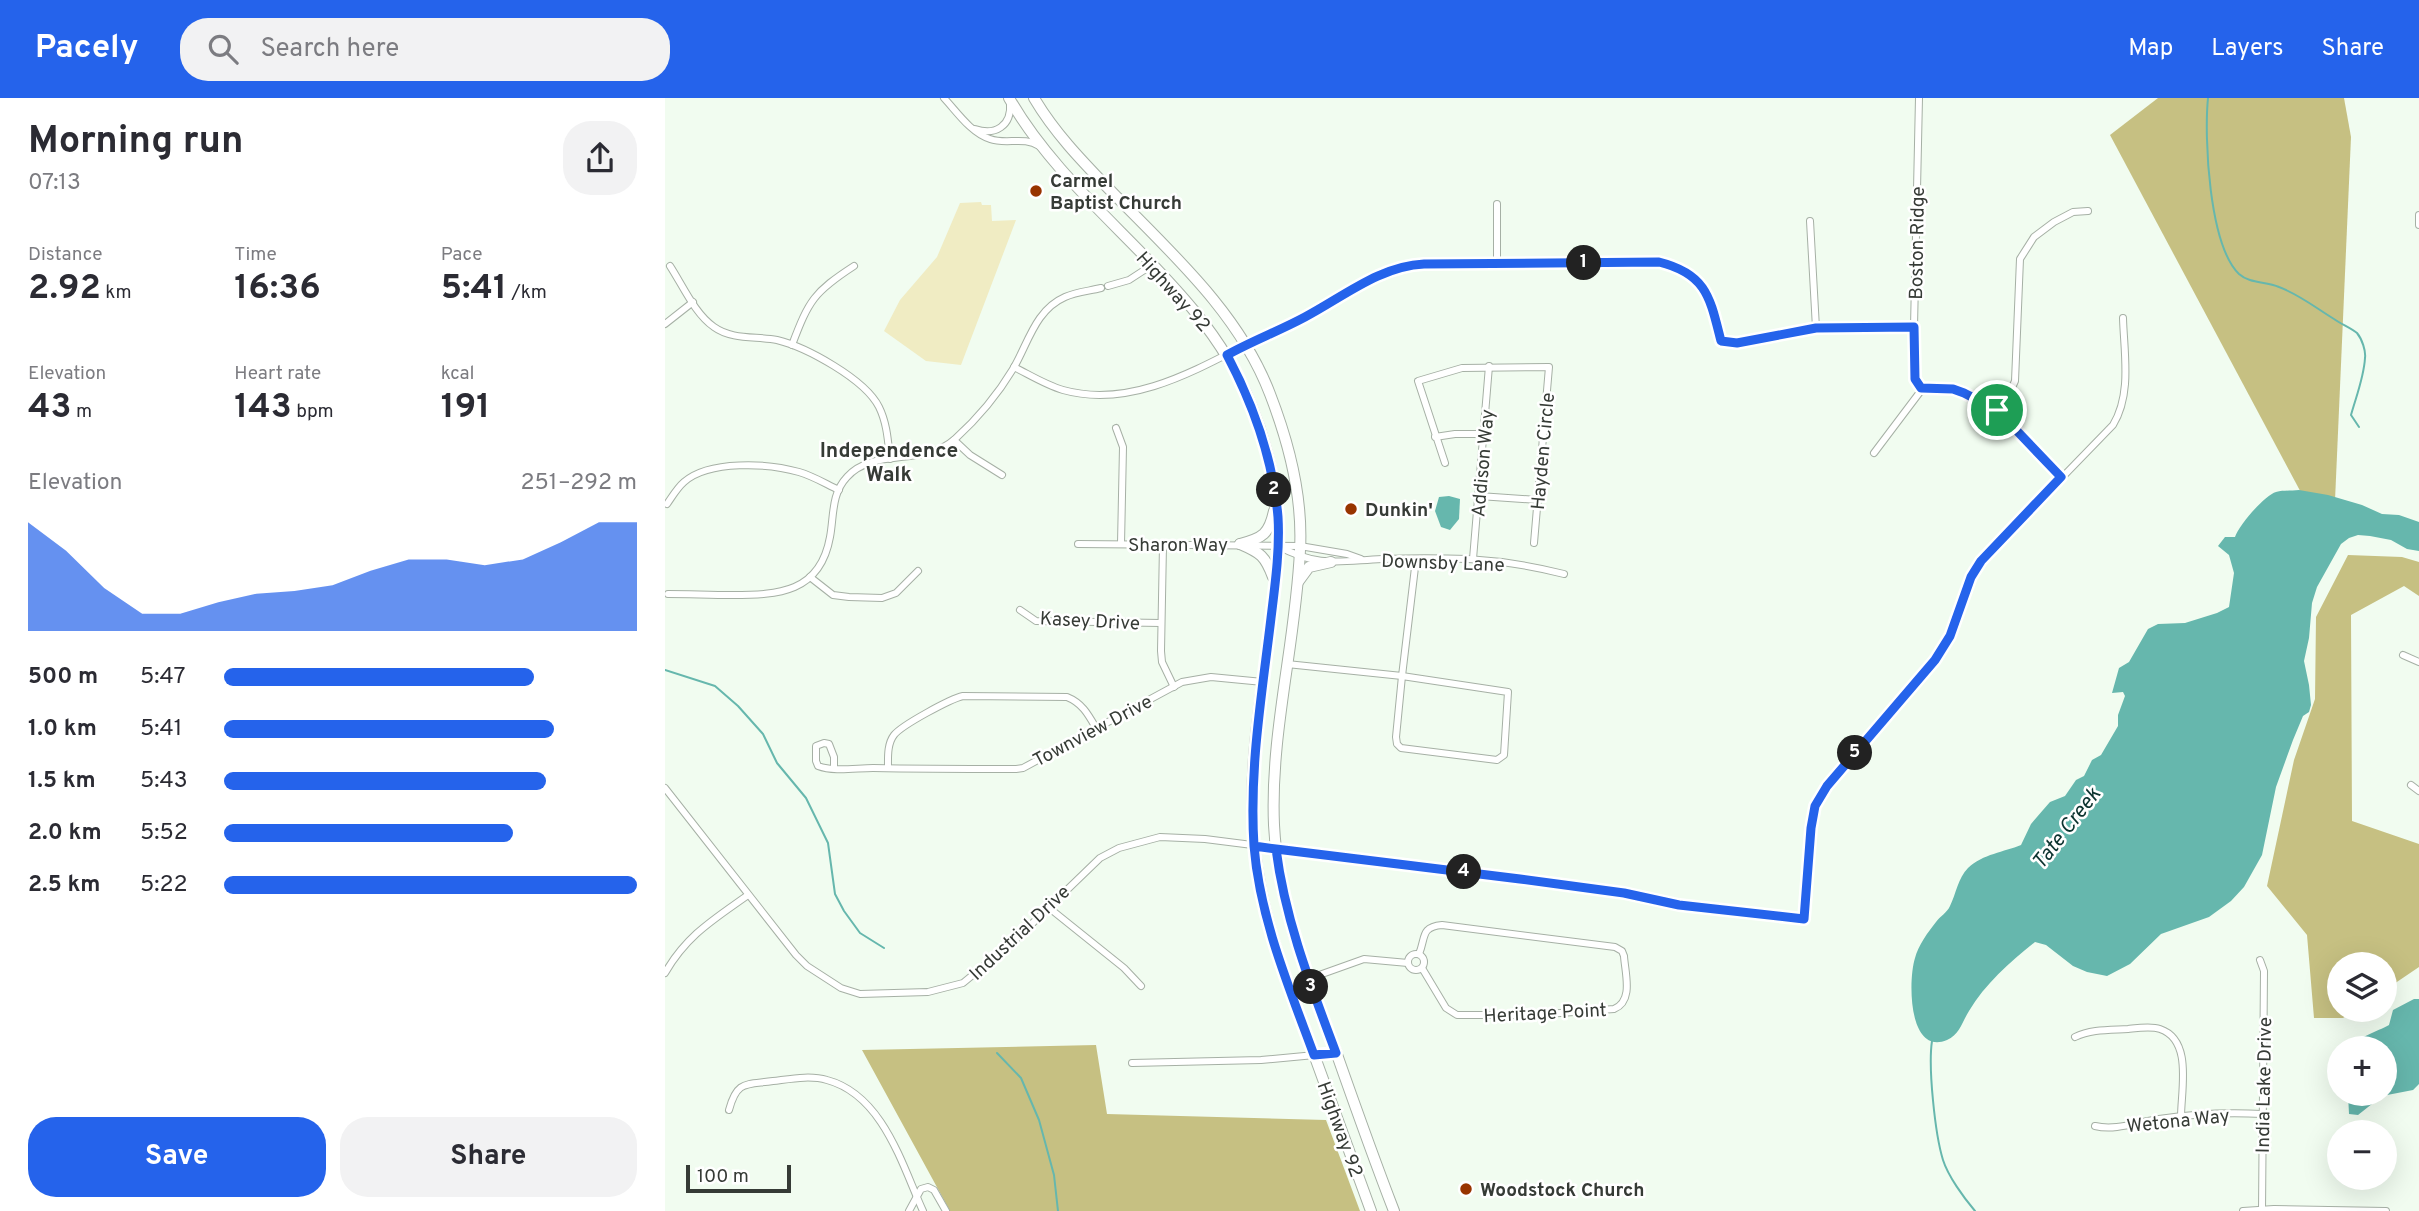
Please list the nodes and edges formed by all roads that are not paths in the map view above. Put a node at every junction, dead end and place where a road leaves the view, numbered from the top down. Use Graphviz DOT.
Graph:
graph roads {
  1 [pos="944,98"];
  2 [pos="1034,98"];
  3 [pos="1919,98"];
  4 [pos="1009,100"];
  5 [pos="969,124"];
  6 [pos="1042,148"];
  7 [pos="1497,204"];
  8 [pos="2088,211"];
  9 [pos="2419,215"];
  10 [pos="1811,221"];
  11 [pos="2419,225"];
  12 [pos="1497,264"];
  13 [pos="1152,265"];
  14 [pos="670,266"];
  15 [pos="854,266"];
  16 [pos="693,302"];
  17 [pos="2123,318"];
  18 [pos="665,324"];
  19 [pos="1914,327"];
  20 [pos="1816,328"];
  21 [pos="1246,344"];
  22 [pos="792,345"];
  23 [pos="1227,355"];
  24 [pos="1489,366"];
  25 [pos="1014,367"];
  26 [pos="1923,388"];
  27 [pos="1997,410"];
  28 [pos="1116,428"];
  29 [pos="1485,435"];
  30 [pos="1436,437"];
  31 [pos="954,440"];
  32 [pos="1874,453"];
  33 [pos="890,459"];
  34 [pos="1445,463"];
  35 [pos="1002,475"];
  36 [pos="2061,477"];
  37 [pos="839,490"];
  38 [pos="1479,496"];
  39 [pos="1537,500"];
  40 [pos="1276,501"];
  41 [pos="667,504"];
  42 [pos="1534,543"];
  43 [pos="1078,544"];
  44 [pos="1121,544"];
  45 [pos="1240,544"];
  46 [pos="1163,545"];
  47 [pos="1278,546"];
  48 [pos="1300,552"];
  49 [pos="1416,559"];
  50 [pos="1473,559"];
  51 [pos="1362,560"];
  52 [pos="1331,562"];
  53 [pos="918,572"];
  54 [pos="1564,573"];
  55 [pos="810,577"];
  56 [pos="1275,582"];
  57 [pos="1296,584"];
  58 [pos="668,594"];
  59 [pos="1020,610"];
  60 [pos="1161,623"];
  61 [pos="2403,655"];
  62 [pos="2419,662"];
  63 [pos="1287,664"];
  64 [pos="1402,676"];
  65 [pos="1263,682"];
  66 [pos="1174,687"];
  67 [pos="1096,728"];
  68 [pos="834,768"];
  69 [pos="888,768"];
  70 [pos="2411,785"];
  71 [pos="665,788"];
  72 [pos="2419,792"];
  73 [pos="1254,846"];
  74 [pos="1276,849"];
  75 [pos="748,895"];
  76 [pos="1048,907"];
  77 [pos="1419,954"];
  78 [pos="2260,960"];
  79 [pos="1408,963"];
  80 [pos="1422,968"];
  81 [pos="665,973"];
  82 [pos="1308,979"];
  83 [pos="1141,986"];
  84 [pos="2075,1037"];
  85 [pos="1336,1053"];
  86 [pos="1314,1055"];
  87 [pos="1132,1063"];
  88 [pos="729,1110"];
  89 [pos="2262,1114"];
  90 [pos="2181,1117"];
  91 [pos="2095,1126"];
  92 [pos="916,1197"];
  93 [pos="2262,1210"];
  94 [pos="909,1211"];
  95 [pos="923,1211"];
  96 [pos="946,1211"];
  97 [pos="1371,1211"];
  98 [pos="1394,1211"];
  99 [pos="2242,1211"];
  100 [pos="2386,1211"];
  1 -- 5 [label="street"];
  2 -- 21 [label="main road, Highway 92"];
  3 -- 19 [label="street, Boston Ridge"];
  4 -- 5 [label="street"];
  4 -- 6 [label="main road, Highway 92"];
  5 -- 6 [label="street"];
  6 -- 13 [label="main road, Highway 92"];
  7 -- 12 [label="street"];
  8 -- 27 [label="street"];
  9 -- 11 [label="street"];
  10 -- 20 [label="street"];
  12 -- 20 [label="street"];
  12 -- 21 [label="street"];
  13 -- 23 [label="main road, Highway 92"];
  13 -- 25 [label="street"];
  14 -- 16 [label="street"];
  15 -- 22 [label="street"];
  16 -- 18 [label="street"];
  16 -- 22 [label="street"];
  17 -- 36 [label="street"];
  19 -- 20 [label="street"];
  19 -- 26 [label="street, Boston Ridge"];
  21 -- 23 [label="street"];
  21 -- 48 [label="main road, Highway 92"];
  22 -- 33 [label="street"];
  23 -- 25 [label="street"];
  23 -- 40 [label="main road, Highway 92"];
  24 -- 29 [label="street, Addison Way"];
  24 -- 30 [label="street, Hayden Circle"];
  24 -- 39 [label="street, Hayden Circle"];
  25 -- 31 [label="street"];
  26 -- 27 [label="street"];
  26 -- 32 [label="street"];
  27 -- 36 [label="street"];
  28 -- 44 [label="street"];
  29 -- 30 [label="street"];
  29 -- 38 [label="street, Addison Way"];
  30 -- 34 [label="street, Hayden Circle"];
  31 -- 33 [label="street"];
  31 -- 35 [label="street"];
  33 -- 37 [label="street"];
  36 -- 74 [label="street, Industrial Drive"];
  37 -- 41 [label="street"];
  37 -- 55 [label="street"];
  38 -- 39 [label="street"];
  38 -- 50 [label="street, Addison Way"];
  39 -- 42 [label="street, Hayden Circle"];
  40 -- 45 [label="main road"];
  40 -- 47 [label="main road, Highway 92"];
  43 -- 44 [label="street, Sharon Way"];
  44 -- 46 [label="street, Sharon Way"];
  45 -- 46 [label="street, Sharon Way"];
  45 -- 47 [label="street, Sharon Way"];
  45 -- 56 [label="main road"];
  46 -- 60 [label="street"];
  47 -- 48 [label="street, Downsby Lane"];
  47 -- 48 [label="street, Downsby Lane"];
  47 -- 56 [label="main road, Highway 92"];
  48 -- 51 [label="street, Downsby Lane"];
  48 -- 52 [label="street, Downsby Lane"];
  48 -- 57 [label="main road, Highway 92"];
  49 -- 50 [label="street, Downsby Lane"];
  49 -- 51 [label="street, Downsby Lane"];
  49 -- 64 [label="street"];
  50 -- 54 [label="street, Downsby Lane"];
  51 -- 52 [label="street, Downsby Lane"];
  52 -- 57 [label="main road"];
  53 -- 55 [label="street"];
  55 -- 58 [label="street"];
  56 -- 65 [label="main road, Highway 92"];
  57 -- 63 [label="main road, Highway 92"];
  59 -- 60 [label="street, Kasey Drive"];
  60 -- 66 [label="street"];
  61 -- 62 [label="street"];
  63 -- 64 [label="street"];
  63 -- 74 [label="main road, Highway 92"];
  64 -- 64 [label="street"];
  65 -- 66 [label="street, Townview Drive"];
  65 -- 73 [label="main road, Highway 92"];
  66 -- 67 [label="street, Townview Drive"];
  67 -- 69 [label="street, Townview Drive"];
  67 -- 69 [label="street"];
  68 -- 69 [label="street, Townview Drive"];
  70 -- 72 [label="street"];
  71 -- 75 [label="street, Industrial Drive"];
  73 -- 74 [label="street, Industrial Drive"];
  73 -- 76 [label="street, Industrial Drive"];
  73 -- 86 [label="main road, Highway 92"];
  74 -- 82 [label="main road, Highway 92"];
  75 -- 76 [label="street, Industrial Drive"];
  75 -- 81 [label="street"];
  76 -- 83 [label="street"];
  77 -- 79 [label="street"];
  77 -- 80 [label="street"];
  77 -- 80 [label="street, Heritage Point"];
  78 -- 89 [label="street, India Lake Drive"];
  79 -- 80 [label="street"];
  79 -- 82 [label="street"];
  82 -- 85 [label="main road, Highway 92"];
  84 -- 90 [label="street"];
  85 -- 86 [label="street"];
  85 -- 98 [label="main road, Highway 92"];
  86 -- 87 [label="street"];
  86 -- 97 [label="main road, Highway 92"];
  88 -- 92 [label="street"];
  89 -- 90 [label="street, Wetona Way"];
  89 -- 93 [label="street, India Lake Drive"];
  90 -- 91 [label="street, Wetona Way"];
  92 -- 94 [label="street"];
  92 -- 95 [label="street"];
  92 -- 96 [label="street"];
  93 -- 99 [label="street"];
  93 -- 100 [label="street"];
}
